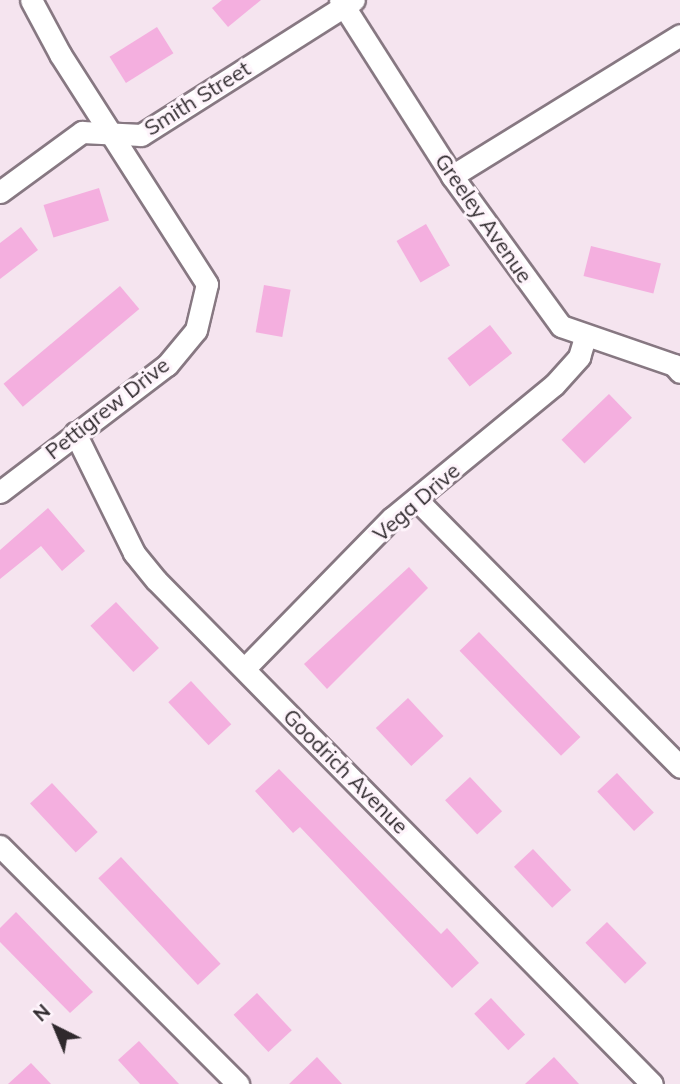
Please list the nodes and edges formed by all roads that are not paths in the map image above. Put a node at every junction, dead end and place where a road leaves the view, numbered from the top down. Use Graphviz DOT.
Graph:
graph roads {
  1 [pos="31,0"];
  2 [pos="346,2"];
  3 [pos="680,35"];
  4 [pos="111,133"];
  5 [pos="453,176"];
  6 [pos="0,192"];
  7 [pos="585,337"];
  8 [pos="680,372"];
  9 [pos="75,433"];
  10 [pos="0,492"];
  11 [pos="416,499"];
  12 [pos="245,668"];
  13 [pos="680,767"];
  14 [pos="0,846"];
  15 [pos="239,1084"];
  16 [pos="652,1084"];
  1 -- 4 [label="street, Pettigrew Drive"];
  2 -- 4 [label="street, Smith Street"];
  2 -- 5 [label="street, Greeley Avenue"];
  3 -- 5 [label="street"];
  4 -- 6 [label="street, Smith Street"];
  4 -- 9 [label="street, Pettigrew Drive"];
  5 -- 7 [label="street, Greeley Avenue"];
  7 -- 8 [label="street, Greeley Avenue"];
  7 -- 11 [label="street, Vega Drive"];
  9 -- 10 [label="street, Pettigrew Drive"];
  9 -- 12 [label="street, Goodrich Avenue"];
  11 -- 12 [label="street, Vega Drive"];
  11 -- 13 [label="street"];
  12 -- 16 [label="street, Goodrich Avenue"];
  14 -- 15 [label="street"];
}
